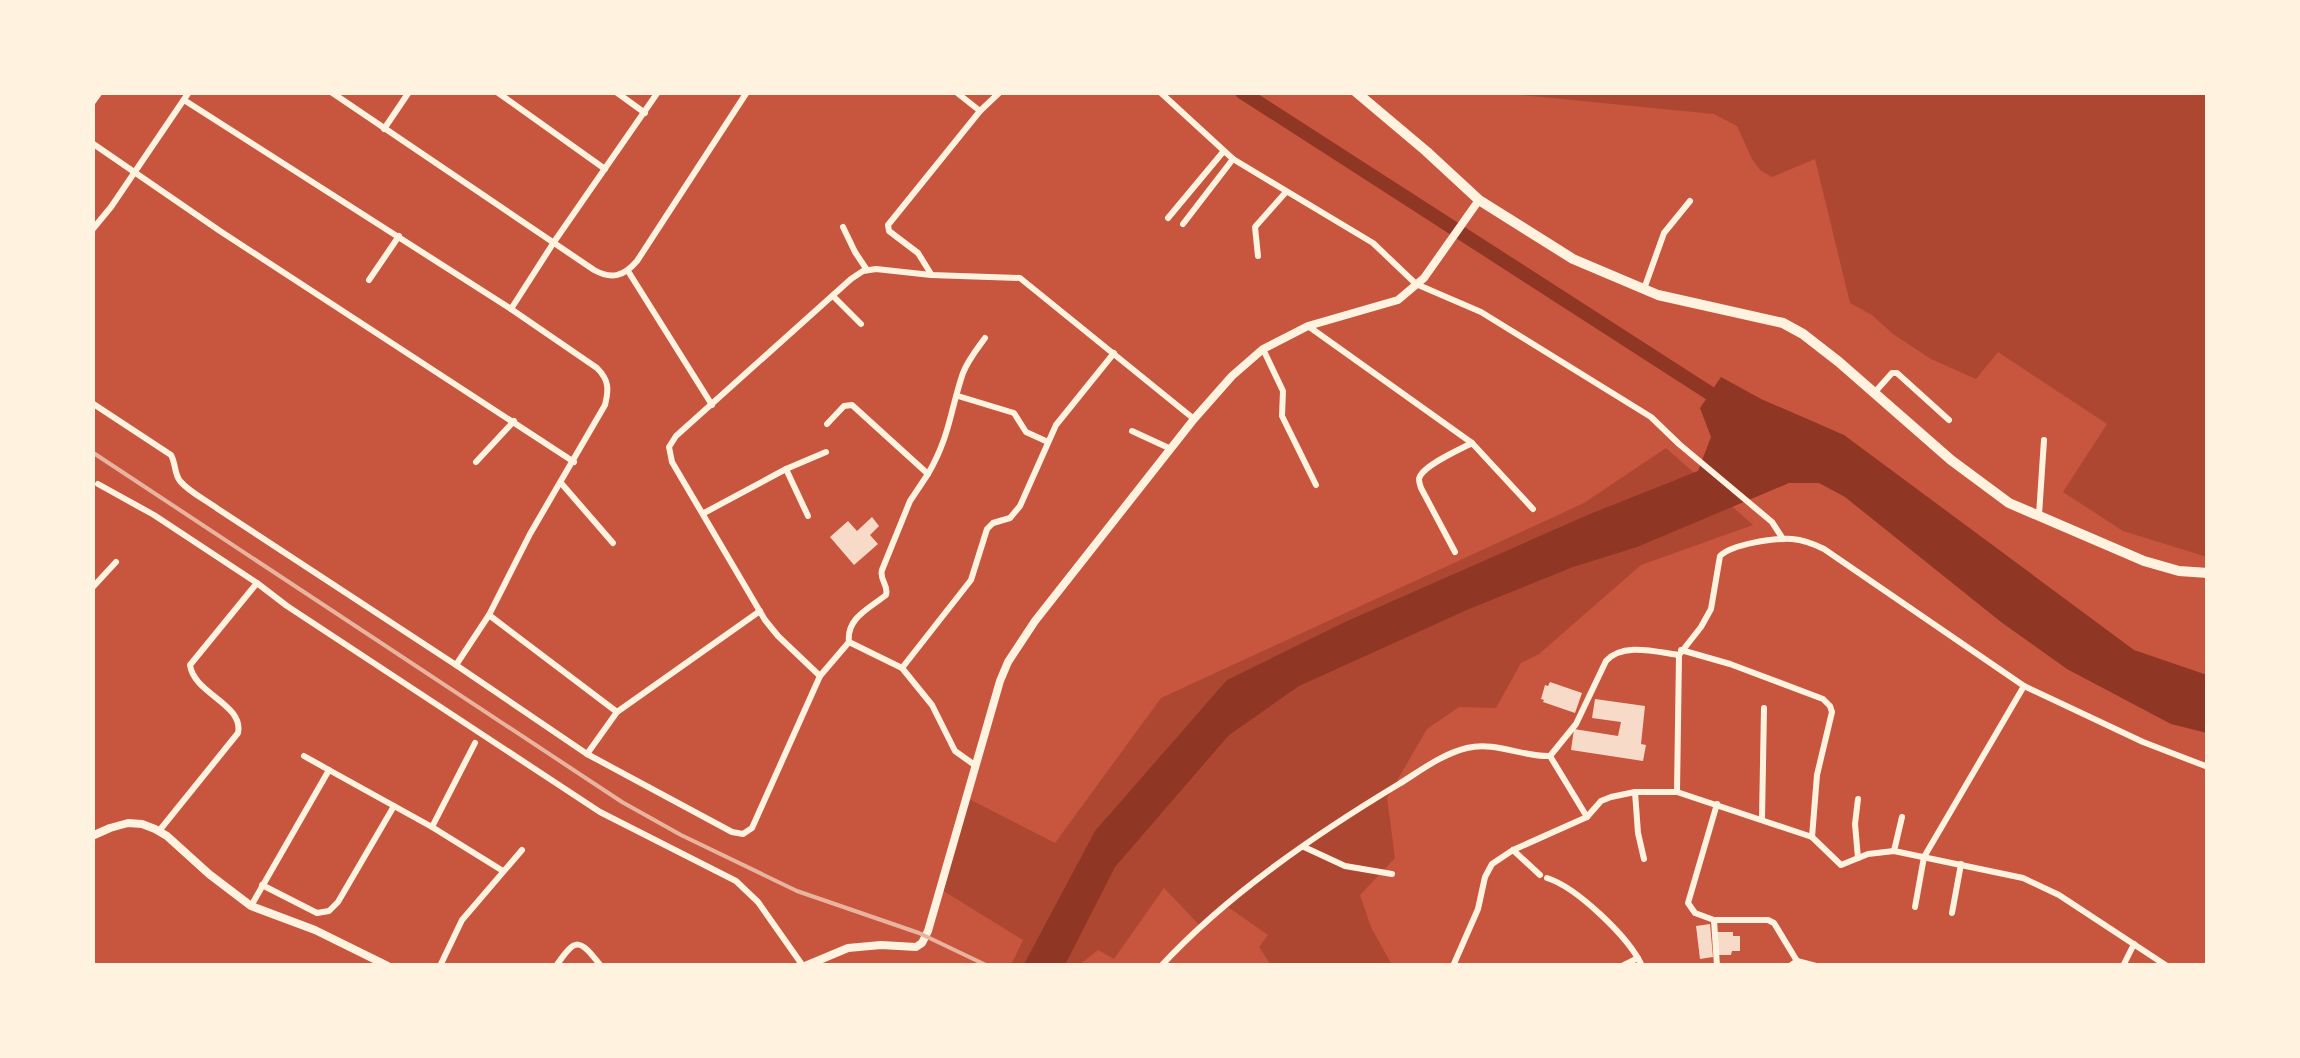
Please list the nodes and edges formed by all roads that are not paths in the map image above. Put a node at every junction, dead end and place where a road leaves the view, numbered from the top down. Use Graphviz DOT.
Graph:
graph roads {
  1 [pos="100,92"];
  2 [pos="330,92"];
  3 [pos="409,92"];
  4 [pos="497,92"];
  5 [pos="616,92"];
  6 [pos="658,92"];
  7 [pos="747,92"];
  8 [pos="956,92"];
  9 [pos="1000,92"];
  10 [pos="1160,92"];
  11 [pos="1356,92"];
  12 [pos="187,96"];
  13 [pos="92,103"];
  14 [pos="980,111"];
  15 [pos="645,113"];
  16 [pos="384,130"];
  17 [pos="92,143"];
  18 [pos="1223,152"];
  19 [pos="1232,159"];
  20 [pos="605,168"];
  21 [pos="136,172"];
  22 [pos="1286,192"];
  23 [pos="1690,201"];
  24 [pos="1476,204"];
  25 [pos="1168,218"];
  26 [pos="1183,224"];
  27 [pos="843,227"];
  28 [pos="92,230"];
  29 [pos="399,236"];
  30 [pos="554,242"];
  31 [pos="1258,256"];
  32 [pos="867,270"];
  33 [pos="628,272"];
  34 [pos="932,275"];
  35 [pos="369,280"];
  36 [pos="1420,281"];
  37 [pos="1644,290"];
  38 [pos="833,296"];
  39 [pos="511,309"];
  40 [pos="861,324"];
  41 [pos="1308,326"];
  42 [pos="985,338"];
  43 [pos="1263,349"];
  44 [pos="1114,353"];
  45 [pos="1874,393"];
  46 [pos="958,396"];
  47 [pos="92,403"];
  48 [pos="712,405"];
  49 [pos="1194,419"];
  50 [pos="1949,420"];
  51 [pos="514,422"];
  52 [pos="827,424"];
  53 [pos="1132,431"];
  54 [pos="2044,440"];
  55 [pos="1048,442"];
  56 [pos="1472,443"];
  57 [pos="1171,449"];
  58 [pos="826,452"];
  59 [pos="476,462"];
  60 [pos="574,462"];
  61 [pos="786,469"];
  62 [pos="928,474"];
  63 [pos="561,483"];
  64 [pos="94,485"];
  65 [pos="1316,485"];
  66 [pos="1533,509"];
  67 [pos="704,513"];
  68 [pos="808,516"];
  69 [pos="2039,517"];
  70 [pos="1784,539"];
  71 [pos="614,543"];
  72 [pos="1455,552"];
  73 [pos="116,562"];
  74 [pos="2208,573"];
  75 [pos="257,584"];
  76 [pos="92,588"];
  77 [pos="760,611"];
  78 [pos="490,615"];
  79 [pos="849,642"];
  80 [pos="1680,652"];
  81 [pos="456,665"];
  82 [pos="902,668"];
  83 [pos="820,676"];
  84 [pos="2024,686"];
  85 [pos="1764,708"];
  86 [pos="617,712"];
  87 [pos="476,743"];
  88 [pos="586,754"];
  89 [pos="304,756"];
  90 [pos="1550,756"];
  91 [pos="2208,766"];
  92 [pos="977,767"];
  93 [pos="329,770"];
  94 [pos="1635,792"];
  95 [pos="1677,792"];
  96 [pos="1858,799"];
  97 [pos="1717,804"];
  98 [pos="394,806"];
  99 [pos="1587,817"];
  100 [pos="1902,818"];
  101 [pos="1762,819"];
  102 [pos="432,827"];
  103 [pos="159,831"];
  104 [pos="94,832"];
  105 [pos="1812,837"];
  106 [pos="1302,847"];
  107 [pos="522,850"];
  108 [pos="1513,850"];
  109 [pos="1894,851"];
  110 [pos="1924,857"];
  111 [pos="1858,858"];
  112 [pos="1644,859"];
  113 [pos="1961,864"];
  114 [pos="503,871"];
  115 [pos="1392,874"];
  116 [pos="262,885"];
  117 [pos="250,906"];
  118 [pos="1915,907"];
  119 [pos="1952,913"];
  120 [pos="1714,920"];
  121 [pos="2134,944"];
  122 [pos="1640,962"];
  123 [pos="1794,964"];
  124 [pos="388,966"];
  125 [pos="440,966"];
  126 [pos="556,966"];
  127 [pos="602,966"];
  128 [pos="804,966"];
  129 [pos="1161,966"];
  130 [pos="1453,966"];
  131 [pos="1622,966"];
  132 [pos="1717,966"];
  133 [pos="1816,966"];
  134 [pos="2123,966"];
  135 [pos="2168,966"];
  1 -- 13 [label="street"];
  2 -- 16 [label="street"];
  3 -- 16 [label="street"];
  4 -- 20 [label="street"];
  5 -- 15 [label="street"];
  6 -- 15 [label="street"];
  7 -- 33 [label="street"];
  8 -- 14 [label="street"];
  9 -- 14 [label="street"];
  10 -- 18 [label="street"];
  11 -- 24 [label="main road"];
  12 -- 21 [label="street"];
  12 -- 29 [label="street"];
  14 -- 34 [label="street"];
  15 -- 20 [label="street"];
  16 -- 30 [label="street"];
  17 -- 21 [label="street"];
  18 -- 19 [label="street"];
  18 -- 25 [label="street"];
  19 -- 22 [label="street"];
  19 -- 26 [label="street"];
  20 -- 30 [label="street"];
  21 -- 28 [label="street"];
  21 -- 51 [label="street"];
  22 -- 31 [label="street"];
  22 -- 36 [label="street"];
  23 -- 37 [label="street"];
  24 -- 36 [label="street"];
  24 -- 37 [label="main road"];
  27 -- 32 [label="street"];
  29 -- 35 [label="street"];
  29 -- 39 [label="street"];
  30 -- 33 [label="street"];
  30 -- 39 [label="street"];
  32 -- 34 [label="street"];
  32 -- 38 [label="street"];
  33 -- 48 [label="street"];
  34 -- 44 [label="street"];
  36 -- 41 [label="street"];
  36 -- 70 [label="street"];
  37 -- 45 [label="main road"];
  38 -- 40 [label="street"];
  38 -- 48 [label="street"];
  39 -- 60 [label="street"];
  41 -- 43 [label="street"];
  41 -- 56 [label="street"];
  42 -- 46 [label="street"];
  43 -- 49 [label="street"];
  43 -- 65 [label="street"];
  44 -- 49 [label="street"];
  44 -- 55 [label="street"];
  45 -- 50 [label="street"];
  45 -- 69 [label="main road"];
  46 -- 55 [label="street"];
  46 -- 62 [label="street"];
  47 -- 81 [label="street"];
  48 -- 67 [label="street"];
  49 -- 57 [label="street"];
  51 -- 59 [label="street"];
  51 -- 60 [label="street"];
  52 -- 62 [label="street"];
  53 -- 57 [label="street"];
  54 -- 69 [label="street"];
  55 -- 82 [label="street"];
  56 -- 66 [label="street"];
  56 -- 72 [label="street"];
  57 -- 92 [label="street"];
  58 -- 61 [label="street"];
  60 -- 63 [label="street"];
  61 -- 67 [label="street"];
  61 -- 68 [label="street"];
  62 -- 79 [label="street"];
  63 -- 71 [label="street"];
  63 -- 78 [label="street"];
  64 -- 75 [label="street"];
  67 -- 77 [label="street"];
  69 -- 74 [label="main road"];
  70 -- 80 [label="street"];
  70 -- 84 [label="street"];
  73 -- 76 [label="street"];
  75 -- 103 [label="street"];
  75 -- 128 [label="street"];
  77 -- 83 [label="street"];
  77 -- 86 [label="street"];
  78 -- 81 [label="street"];
  78 -- 86 [label="street"];
  79 -- 82 [label="street"];
  79 -- 83 [label="street"];
  80 -- 90 [label="street"];
  80 -- 95 [label="street"];
  80 -- 105 [label="street"];
  81 -- 88 [label="street"];
  82 -- 92 [label="street"];
  83 -- 88 [label="street"];
  84 -- 91 [label="street"];
  84 -- 110 [label="street"];
  85 -- 101 [label="street"];
  86 -- 88 [label="street"];
  87 -- 102 [label="street"];
  89 -- 93 [label="street"];
  90 -- 99 [label="street"];
  90 -- 106 [label="street"];
  92 -- 128 [label="street"];
  93 -- 98 [label="street"];
  93 -- 116 [label="street"];
  94 -- 95 [label="street"];
  94 -- 99 [label="street"];
  94 -- 112 [label="street"];
  95 -- 97 [label="street"];
  96 -- 111 [label="street"];
  97 -- 101 [label="street"];
  97 -- 120 [label="street"];
  98 -- 102 [label="street"];
  98 -- 116 [label="street"];
  99 -- 108 [label="street"];
  100 -- 109 [label="street"];
  101 -- 105 [label="street"];
  102 -- 114 [label="street"];
  103 -- 104 [label="street"];
  103 -- 117 [label="street"];
  105 -- 111 [label="street"];
  106 -- 115 [label="street"];
  106 -- 129 [label="street"];
  107 -- 114 [label="street"];
  108 -- 122 [label="street"];
  108 -- 130 [label="street"];
  109 -- 110 [label="street"];
  109 -- 111 [label="street"];
  110 -- 113 [label="street"];
  110 -- 118 [label="street"];
  113 -- 119 [label="street"];
  113 -- 121 [label="street"];
  114 -- 125 [label="street"];
  116 -- 117 [label="street"];
  117 -- 124 [label="street"];
  120 -- 123 [label="street"];
  120 -- 132 [label="street"];
  121 -- 134 [label="street"];
  121 -- 135 [label="street"];
  122 -- 131 [label="street"];
  123 -- 133 [label="street"];
  126 -- 127 [label="street"];
}
